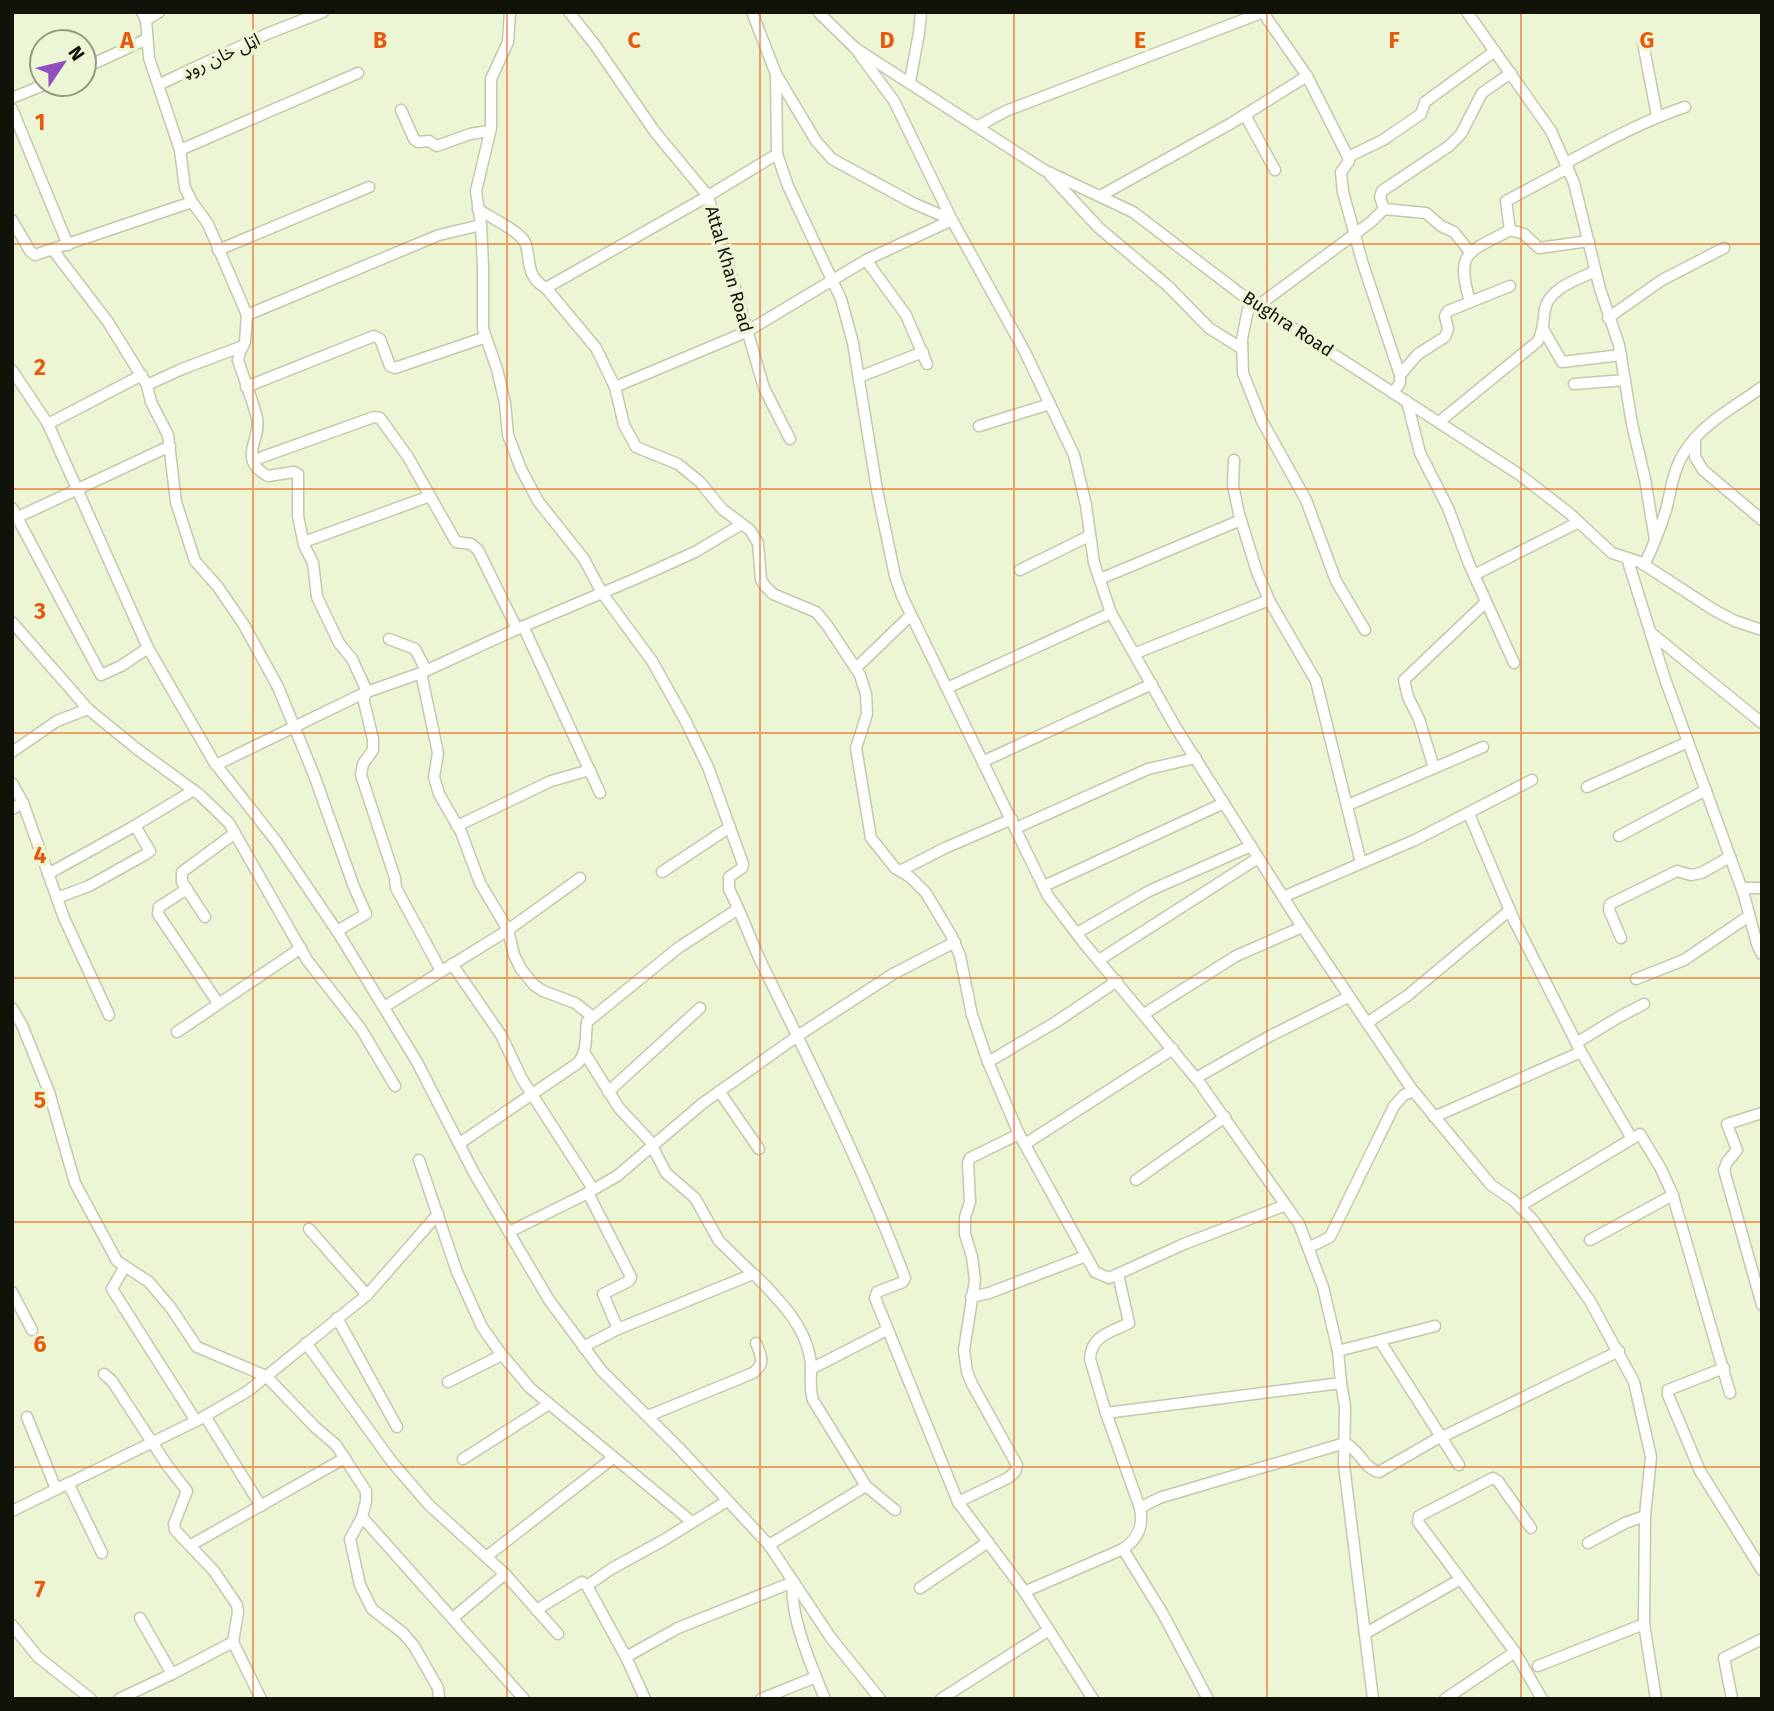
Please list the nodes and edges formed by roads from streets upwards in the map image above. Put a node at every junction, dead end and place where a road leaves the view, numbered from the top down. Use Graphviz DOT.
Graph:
graph roads {
  1 [pos="159,12"];
  2 [pos="323,12"];
  3 [pos="510,12"];
  4 [pos="569,12"];
  5 [pos="752,12"];
  6 [pos="818,12"];
  7 [pos="920,12"];
  8 [pos="1261,12"];
  9 [pos="1467,12"];
  10 [pos="144,16"];
  11 [pos="1243,16"];
  12 [pos="147,40"];
  13 [pos="1643,43"];
  14 [pos="855,48"];
  15 [pos="1495,51"];
  16 [pos="98,62"];
  17 [pos="358,73"];
  18 [pos="1511,73"];
  19 [pos="776,74"];
  20 [pos="1307,76"];
  21 [pos="910,81"];
  22 [pos="160,84"];
  23 [pos="1685,107"];
  24 [pos="12,109"];
  25 [pos="401,110"];
  26 [pos="1245,115"];
  27 [pos="1657,116"];
  28 [pos="978,126"];
  29 [pos="489,131"];
  30 [pos="180,150"];
  31 [pos="777,154"];
  32 [pos="1348,157"];
  33 [pos="1567,166"];
  34 [pos="1044,170"];
  35 [pos="1275,170"];
  36 [pos="369,187"];
  37 [pos="708,196"];
  38 [pos="1100,196"];
  39 [pos="192,202"];
  40 [pos="478,209"];
  41 [pos="1384,209"];
  42 [pos="952,219"];
  43 [pos="12,220"];
  44 [pos="481,225"];
  45 [pos="1510,230"];
  46 [pos="1355,234"];
  47 [pos="1589,241"];
  48 [pos="68,245"];
  49 [pos="1724,248"];
  50 [pos="54,250"];
  51 [pos="218,250"];
  52 [pos="1470,251"];
  53 [pos="866,260"];
  54 [pos="1595,271"];
  55 [pos="833,282"];
  56 [pos="1510,286"];
  57 [pos="546,288"];
  58 [pos="1470,302"];
  59 [pos="1255,303"];
  60 [pos="247,315"];
  61 [pos="1608,318"];
  62 [pos="1542,329"];
  63 [pos="746,332"];
  64 [pos="485,337"];
  65 [pos="243,346"];
  66 [pos="1241,348"];
  67 [pos="923,352"];
  68 [pos="1621,355"];
  69 [pos="927,364"];
  70 [pos="12,370"];
  71 [pos="1400,375"];
  72 [pos="859,377"];
  73 [pos="144,380"];
  74 [pos="1625,380"];
  75 [pos="1574,384"];
  76 [pos="246,387"];
  77 [pos="615,387"];
  78 [pos="1762,387"];
  79 [pos="1393,393"];
  80 [pos="1406,401"];
  81 [pos="1050,404"];
  82 [pos="1439,422"];
  83 [pos="48,424"];
  84 [pos="979,426"];
  85 [pos="1695,438"];
  86 [pos="790,439"];
  87 [pos="170,446"];
  88 [pos="254,460"];
  89 [pos="1234,460"];
  90 [pos="76,488"];
  91 [pos="430,496"];
  92 [pos="16,520"];
  93 [pos="1241,520"];
  94 [pos="1762,520"];
  95 [pos="1579,522"];
  96 [pos="742,524"];
  97 [pos="1088,536"];
  98 [pos="1656,540"];
  99 [pos="304,542"];
  100 [pos="1627,558"];
  101 [pos="1644,565"];
  102 [pos="1020,569"];
  103 [pos="1474,575"];
  104 [pos="1100,579"];
  105 [pos="602,593"];
  106 [pos="1269,600"];
  107 [pos="1486,602"];
  108 [pos="1111,613"];
  109 [pos="911,615"];
  110 [pos="12,622"];
  111 [pos="520,628"];
  112 [pos="1365,630"];
  113 [pos="1762,630"];
  114 [pos="1650,632"];
  115 [pos="389,639"];
  116 [pos="148,648"];
  117 [pos="1136,653"];
  118 [pos="1514,663"];
  119 [pos="856,668"];
  120 [pos="424,672"];
  121 [pos="1152,684"];
  122 [pos="947,688"];
  123 [pos="364,693"];
  124 [pos="88,709"];
  125 [pos="1762,723"];
  126 [pos="295,725"];
  127 [pos="1688,742"];
  128 [pos="1483,747"];
  129 [pos="12,752"];
  130 [pos="1196,758"];
  131 [pos="984,761"];
  132 [pos="216,765"];
  133 [pos="1434,768"];
  134 [pos="590,770"];
  135 [pos="1532,780"];
  136 [pos="12,783"];
  137 [pos="1587,787"];
  138 [pos="194,790"];
  139 [pos="1706,790"];
  140 [pos="600,793"];
  141 [pos="23,803"];
  142 [pos="1224,803"];
  143 [pos="1348,805"];
  144 [pos="12,808"];
  145 [pos="1469,814"];
  146 [pos="1014,823"];
  147 [pos="135,826"];
  148 [pos="457,826"];
  149 [pos="730,827"];
  150 [pos="235,833"];
  151 [pos="1619,836"];
  152 [pos="1251,846"];
  153 [pos="1730,857"];
  154 [pos="1258,858"];
  155 [pos="1361,863"];
  156 [pos="662,872"];
  157 [pos="900,872"];
  158 [pos="48,874"];
  159 [pos="580,878"];
  160 [pos="1044,886"];
  161 [pos="1742,888"];
  162 [pos="1762,888"];
  163 [pos="187,889"];
  164 [pos="1283,897"];
  165 [pos="57,898"];
  166 [pos="738,909"];
  167 [pos="1510,910"];
  168 [pos="205,916"];
  169 [pos="1749,916"];
  170 [pos="1302,927"];
  171 [pos="508,930"];
  172 [pos="337,931"];
  173 [pos="1077,933"];
  174 [pos="1621,939"];
  175 [pos="955,942"];
  176 [pos="301,948"];
  177 [pos="1762,954"];
  178 [pos="1099,960"];
  179 [pos="452,964"];
  180 [pos="440,971"];
  181 [pos="1636,979"];
  182 [pos="1117,981"];
  183 [pos="1348,997"];
  184 [pos="218,1003"];
  185 [pos="1644,1004"];
  186 [pos="384,1007"];
  187 [pos="12,1008"];
  188 [pos="700,1008"];
  189 [pos="1144,1014"];
  190 [pos="109,1015"];
  191 [pos="593,1017"];
  192 [pos="1367,1023"];
  193 [pos="177,1032"];
  194 [pos="799,1035"];
  195 [pos="1579,1048"];
  196 [pos="1173,1049"];
  197 [pos="584,1052"];
  198 [pos="988,1062"];
  199 [pos="1196,1078"];
  200 [pos="395,1086"];
  201 [pos="719,1091"];
  202 [pos="1413,1091"];
  203 [pos="608,1092"];
  204 [pos="532,1093"];
  205 [pos="1762,1113"];
  206 [pos="1225,1117"];
  207 [pos="1434,1117"];
  208 [pos="1019,1134"];
  209 [pos="1632,1137"];
  210 [pos="460,1143"];
  211 [pos="1025,1144"];
  212 [pos="652,1146"];
  213 [pos="759,1149"];
  214 [pos="419,1160"];
  215 [pos="1136,1180"];
  216 [pos="590,1191"];
  217 [pos="1673,1195"];
  218 [pos="1286,1205"];
  219 [pos="1520,1206"];
  220 [pos="438,1214"];
  221 [pos="309,1229"];
  222 [pos="509,1233"];
  223 [pos="1590,1240"];
  224 [pos="1308,1248"];
  225 [pos="1086,1256"];
  226 [pos="125,1266"];
  227 [pos="753,1274"];
  228 [pos="1118,1274"];
  229 [pos="12,1292"];
  230 [pos="367,1295"];
  231 [pos="971,1297"];
  232 [pos="1762,1305"];
  233 [pos="337,1318"];
  234 [pos="1435,1326"];
  235 [pos="618,1329"];
  236 [pos="32,1330"];
  237 [pos="887,1330"];
  238 [pos="1380,1341"];
  239 [pos="306,1342"];
  240 [pos="756,1343"];
  241 [pos="583,1347"];
  242 [pos="1338,1351"];
  243 [pos="1619,1351"];
  244 [pos="502,1355"];
  245 [pos="1724,1368"];
  246 [pos="811,1369"];
  247 [pos="104,1374"];
  248 [pos="266,1376"];
  249 [pos="448,1382"];
  250 [pos="1340,1383"];
  251 [pos="1730,1392"];
  252 [pos="550,1404"];
  253 [pos="1106,1413"];
  254 [pos="648,1416"];
  255 [pos="27,1417"];
  256 [pos="201,1418"];
  257 [pos="397,1427"];
  258 [pos="1441,1437"];
  259 [pos="153,1442"];
  260 [pos="1345,1443"];
  261 [pos="345,1458"];
  262 [pos="613,1458"];
  263 [pos="463,1459"];
  264 [pos="1459,1465"];
  265 [pos="68,1483"];
  266 [pos="866,1486"];
  267 [pos="56,1489"];
  268 [pos="727,1501"];
  269 [pos="958,1502"];
  270 [pos="261,1506"];
  271 [pos="1140,1508"];
  272 [pos="895,1510"];
  273 [pos="12,1511"];
  274 [pos="1645,1516"];
  275 [pos="362,1517"];
  276 [pos="692,1522"];
  277 [pos="1531,1528"];
  278 [pos="988,1542"];
  279 [pos="1588,1543"];
  280 [pos="191,1545"];
  281 [pos="769,1545"];
  282 [pos="1124,1549"];
  283 [pos="102,1553"];
  284 [pos="485,1557"];
  285 [pos="1762,1570"];
  286 [pos="505,1574"];
  287 [pos="1459,1580"];
  288 [pos="793,1582"];
  289 [pos="587,1586"];
  290 [pos="920,1588"];
  291 [pos="1024,1591"];
  292 [pos="536,1610"];
  293 [pos="140,1618"];
  294 [pos="453,1618"];
  295 [pos="1644,1624"];
  296 [pos="12,1625"];
  297 [pos="1049,1630"];
  298 [pos="1366,1633"];
  299 [pos="558,1634"];
  300 [pos="1762,1639"];
  301 [pos="233,1642"];
  302 [pos="1515,1652"];
  303 [pos="626,1657"];
  304 [pos="1538,1666"];
  305 [pos="172,1674"];
  306 [pos="816,1677"];
  307 [pos="1731,1698"];
  308 [pos="91,1699"];
  309 [pos="119,1699"];
  310 [pos="261,1699"];
  311 [pos="439,1699"];
  312 [pos="524,1699"];
  313 [pos="645,1699"];
  314 [pos="761,1699"];
  315 [pos="825,1699"];
  316 [pos="880,1699"];
  317 [pos="941,1699"];
  318 [pos="1093,1699"];
  319 [pos="1208,1699"];
  320 [pos="1373,1699"];
  321 [pos="1445,1699"];
  322 [pos="1542,1699"];
  323 [pos="1656,1699"];
  1 -- 10 [label="street"];
  2 -- 22 [label="street, اټل خان روډ"];
  3 -- 29 [label="street"];
  4 -- 37 [label="street, Attal Khan Road"];
  5 -- 19 [label="street"];
  6 -- 14 [label="street, Bughra Road"];
  7 -- 21 [label="street"];
  8 -- 11 [label="street"];
  8 -- 20 [label="street"];
  9 -- 15 [label="street"];
  10 -- 12 [label="street"];
  11 -- 28 [label="street"];
  12 -- 16 [label="street"];
  12 -- 22 [label="street"];
  13 -- 27 [label="street"];
  14 -- 21 [label="street, Bughra Road"];
  14 -- 42 [label="street"];
  15 -- 18 [label="street"];
  15 -- 32 [label="street"];
  17 -- 30 [label="street"];
  18 -- 33 [label="street"];
  18 -- 41 [label="street"];
  19 -- 31 [label="street"];
  19 -- 42 [label="street"];
  20 -- 26 [label="street"];
  20 -- 32 [label="street"];
  21 -- 28 [label="street, Bughra Road"];
  22 -- 30 [label="street"];
  23 -- 27 [label="street"];
  24 -- 48 [label="street"];
  25 -- 29 [label="street"];
  26 -- 35 [label="street"];
  26 -- 38 [label="street"];
  27 -- 33 [label="street"];
  28 -- 34 [label="street, Bughra Road"];
  29 -- 40 [label="street"];
  30 -- 39 [label="street"];
  31 -- 37 [label="street"];
  31 -- 55 [label="street"];
  32 -- 46 [label="street"];
  33 -- 45 [label="street"];
  33 -- 47 [label="street"];
  34 -- 38 [label="street, Bughra Road"];
  34 -- 66 [label="street"];
  36 -- 51 [label="street"];
  37 -- 57 [label="street"];
  37 -- 63 [label="street, Attal Khan Road"];
  38 -- 59 [label="street, Bughra Road"];
  39 -- 48 [label="street"];
  39 -- 51 [label="street"];
  40 -- 44 [label="street"];
  40 -- 57 [label="street"];
  41 -- 46 [label="street"];
  41 -- 52 [label="street"];
  42 -- 53 [label="street"];
  42 -- 81 [label="street"];
  43 -- 50 [label="street"];
  44 -- 60 [label="street"];
  44 -- 64 [label="street"];
  45 -- 47 [label="street"];
  45 -- 52 [label="street"];
  46 -- 59 [label="street"];
  46 -- 71 [label="street"];
  47 -- 54 [label="street"];
  48 -- 50 [label="street"];
  49 -- 61 [label="street"];
  50 -- 73 [label="street"];
  51 -- 60 [label="street"];
  52 -- 58 [label="street"];
  53 -- 55 [label="street"];
  53 -- 67 [label="street"];
  54 -- 61 [label="street"];
  54 -- 62 [label="street"];
  55 -- 63 [label="street"];
  55 -- 72 [label="street"];
  56 -- 58 [label="street"];
  57 -- 77 [label="street"];
  58 -- 71 [label="street"];
  59 -- 66 [label="street"];
  59 -- 79 [label="street, Bughra Road"];
  60 -- 65 [label="street"];
  61 -- 68 [label="street"];
  62 -- 68 [label="street"];
  62 -- 82 [label="street"];
  63 -- 77 [label="street"];
  63 -- 86 [label="street, Attal Khan Road"];
  64 -- 76 [label="street"];
  64 -- 105 [label="street"];
  65 -- 73 [label="street"];
  65 -- 76 [label="street"];
  66 -- 112 [label="street"];
  67 -- 69 [label="street"];
  67 -- 72 [label="street"];
  68 -- 74 [label="street"];
  70 -- 83 [label="street"];
  71 -- 79 [label="street"];
  72 -- 109 [label="street"];
  73 -- 83 [label="street"];
  73 -- 87 [label="street"];
  74 -- 75 [label="street"];
  74 -- 98 [label="street"];
  76 -- 88 [label="street"];
  77 -- 96 [label="street"];
  78 -- 85 [label="street"];
  79 -- 80 [label="street, Bughra Road"];
  80 -- 82 [label="street, Bughra Road"];
  80 -- 103 [label="street"];
  81 -- 84 [label="street"];
  81 -- 97 [label="street"];
  82 -- 95 [label="street, Bughra Road"];
  83 -- 90 [label="street"];
  85 -- 94 [label="street"];
  85 -- 98 [label="street"];
  87 -- 90 [label="street"];
  87 -- 126 [label="street"];
  88 -- 91 [label="street"];
  88 -- 99 [label="street"];
  89 -- 93 [label="street"];
  90 -- 92 [label="street"];
  90 -- 116 [label="street"];
  91 -- 99 [label="street"];
  91 -- 111 [label="street"];
  92 -- 116 [label="street"];
  93 -- 104 [label="street"];
  93 -- 106 [label="street"];
  95 -- 100 [label="street, Bughra Road"];
  95 -- 103 [label="street"];
  96 -- 105 [label="street"];
  96 -- 119 [label="street"];
  97 -- 102 [label="street"];
  97 -- 104 [label="street"];
  98 -- 101 [label="street"];
  99 -- 123 [label="street"];
  100 -- 101 [label="street, Bughra Road"];
  100 -- 114 [label="street"];
  101 -- 113 [label="street, Bughra Road"];
  103 -- 107 [label="street"];
  104 -- 108 [label="street"];
  105 -- 111 [label="street"];
  105 -- 149 [label="street"];
  106 -- 117 [label="street"];
  106 -- 143 [label="street"];
  107 -- 118 [label="street"];
  107 -- 133 [label="street"];
  108 -- 117 [label="street"];
  108 -- 122 [label="street"];
  109 -- 119 [label="street"];
  109 -- 122 [label="street"];
  110 -- 124 [label="street"];
  111 -- 120 [label="street"];
  111 -- 134 [label="street"];
  114 -- 125 [label="street"];
  114 -- 127 [label="street"];
  115 -- 120 [label="street"];
  116 -- 132 [label="street"];
  117 -- 121 [label="street"];
  119 -- 157 [label="street"];
  120 -- 123 [label="street"];
  120 -- 148 [label="street"];
  121 -- 130 [label="street"];
  121 -- 131 [label="street"];
  122 -- 131 [label="street"];
  123 -- 126 [label="street"];
  123 -- 180 [label="street"];
  124 -- 129 [label="street"];
  124 -- 138 [label="street"];
  126 -- 132 [label="street"];
  126 -- 172 [label="street"];
  127 -- 137 [label="street"];
  127 -- 139 [label="street"];
  128 -- 133 [label="street"];
  130 -- 142 [label="street"];
  130 -- 146 [label="street"];
  131 -- 146 [label="street"];
  132 -- 172 [label="street"];
  133 -- 143 [label="street"];
  134 -- 140 [label="street"];
  134 -- 148 [label="street"];
  135 -- 145 [label="street"];
  136 -- 141 [label="street"];
  138 -- 147 [label="street"];
  138 -- 150 [label="street"];
  139 -- 151 [label="street"];
  139 -- 153 [label="street"];
  141 -- 144 [label="street"];
  141 -- 158 [label="street"];
  142 -- 152 [label="street"];
  142 -- 160 [label="street"];
  143 -- 155 [label="street"];
  145 -- 155 [label="street"];
  145 -- 167 [label="street"];
  146 -- 157 [label="street"];
  146 -- 160 [label="street"];
  147 -- 158 [label="street"];
  147 -- 165 [label="street"];
  148 -- 171 [label="street"];
  149 -- 156 [label="street"];
  149 -- 166 [label="street"];
  150 -- 163 [label="street"];
  150 -- 176 [label="street"];
  152 -- 154 [label="street"];
  152 -- 173 [label="street"];
  153 -- 161 [label="street"];
  153 -- 174 [label="street"];
  154 -- 164 [label="street"];
  154 -- 178 [label="street"];
  155 -- 164 [label="street"];
  157 -- 175 [label="street"];
  158 -- 165 [label="street"];
  159 -- 171 [label="street"];
  160 -- 173 [label="street"];
  161 -- 162 [label="street"];
  161 -- 169 [label="street"];
  163 -- 168 [label="street"];
  163 -- 184 [label="street"];
  164 -- 170 [label="street"];
  165 -- 190 [label="street"];
  166 -- 191 [label="street"];
  166 -- 194 [label="street"];
  167 -- 192 [label="street"];
  167 -- 195 [label="street"];
  169 -- 177 [label="street"];
  169 -- 181 [label="street"];
  170 -- 183 [label="street"];
  170 -- 189 [label="street"];
  171 -- 179 [label="street"];
  171 -- 191 [label="street"];
  172 -- 186 [label="street"];
  173 -- 178 [label="street"];
  175 -- 194 [label="street"];
  175 -- 198 [label="street"];
  176 -- 184 [label="street"];
  176 -- 200 [label="street"];
  178 -- 182 [label="street"];
  179 -- 180 [label="street"];
  179 -- 204 [label="street"];
  180 -- 186 [label="street"];
  182 -- 189 [label="street"];
  182 -- 198 [label="street"];
  183 -- 192 [label="street"];
  183 -- 199 [label="street"];
  184 -- 193 [label="street"];
  185 -- 195 [label="street"];
  186 -- 210 [label="street"];
  187 -- 226 [label="street"];
  188 -- 203 [label="street"];
  189 -- 196 [label="street"];
  191 -- 197 [label="street"];
  192 -- 202 [label="street"];
  194 -- 201 [label="street"];
  194 -- 237 [label="street"];
  195 -- 207 [label="street"];
  195 -- 209 [label="street"];
  196 -- 199 [label="street"];
  196 -- 211 [label="street"];
  197 -- 203 [label="street"];
  197 -- 204 [label="street"];
  198 -- 208 [label="street"];
  199 -- 206 [label="street"];
  201 -- 212 [label="street"];
  201 -- 213 [label="street"];
  202 -- 207 [label="street"];
  202 -- 224 [label="street"];
  203 -- 212 [label="street"];
  204 -- 210 [label="street"];
  204 -- 216 [label="street"];
  205 -- 232 [label="street"];
  206 -- 215 [label="street"];
  206 -- 218 [label="street"];
  207 -- 219 [label="street"];
  208 -- 211 [label="street"];
  208 -- 231 [label="street"];
  209 -- 217 [label="street"];
  209 -- 219 [label="street"];
  210 -- 222 [label="street"];
  211 -- 225 [label="street"];
  212 -- 216 [label="street"];
  212 -- 227 [label="street"];
  214 -- 220 [label="street"];
  216 -- 222 [label="street"];
  216 -- 235 [label="street"];
  217 -- 223 [label="street"];
  217 -- 245 [label="street"];
  218 -- 224 [label="street"];
  218 -- 228 [label="street"];
  219 -- 243 [label="street"];
  220 -- 230 [label="street"];
  220 -- 244 [label="street"];
  221 -- 230 [label="street"];
  222 -- 241 [label="street"];
  224 -- 242 [label="street"];
  225 -- 228 [label="street"];
  225 -- 231 [label="street"];
  226 -- 248 [label="street"];
  226 -- 256 [label="street"];
  227 -- 235 [label="street"];
  227 -- 246 [label="street"];
  228 -- 253 [label="street"];
  229 -- 236 [label="street"];
  230 -- 233 [label="street"];
  231 -- 269 [label="street"];
  233 -- 239 [label="street"];
  233 -- 257 [label="street"];
  234 -- 238 [label="street"];
  235 -- 241 [label="street"];
  237 -- 246 [label="street"];
  237 -- 269 [label="street"];
  238 -- 242 [label="street"];
  238 -- 258 [label="street"];
  239 -- 248 [label="street"];
  239 -- 284 [label="street"];
  240 -- 254 [label="street"];
  241 -- 254 [label="street"];
  242 -- 250 [label="street"];
  243 -- 258 [label="street"];
  243 -- 274 [label="street"];
  244 -- 249 [label="street"];
  244 -- 252 [label="street"];
  245 -- 251 [label="street"];
  245 -- 285 [label="street"];
  246 -- 266 [label="street"];
  247 -- 259 [label="street"];
  248 -- 256 [label="street"];
  248 -- 261 [label="street"];
  250 -- 253 [label="street"];
  250 -- 260 [label="street"];
  252 -- 262 [label="street"];
  252 -- 263 [label="street"];
  253 -- 271 [label="street"];
  254 -- 268 [label="street"];
  255 -- 267 [label="street"];
  256 -- 259 [label="street"];
  256 -- 270 [label="street"];
  258 -- 260 [label="street"];
  258 -- 264 [label="street"];
  259 -- 265 [label="street"];
  259 -- 280 [label="street"];
  260 -- 271 [label="street"];
  260 -- 298 [label="street"];
  261 -- 270 [label="street"];
  261 -- 275 [label="street"];
  262 -- 276 [label="street"];
  262 -- 284 [label="street"];
  265 -- 267 [label="street"];
  265 -- 283 [label="street"];
  266 -- 272 [label="street"];
  266 -- 281 [label="street"];
  267 -- 273 [label="street"];
  268 -- 276 [label="street"];
  268 -- 281 [label="street"];
  269 -- 278 [label="street"];
  270 -- 280 [label="street"];
  271 -- 282 [label="street"];
  274 -- 279 [label="street"];
  274 -- 295 [label="street"];
  275 -- 294 [label="street"];
  275 -- 311 [label="street"];
  276 -- 289 [label="street"];
  277 -- 287 [label="street"];
  278 -- 290 [label="street"];
  278 -- 291 [label="street"];
  280 -- 301 [label="street"];
  281 -- 288 [label="street"];
  282 -- 291 [label="street"];
  282 -- 319 [label="street"];
  284 -- 286 [label="street"];
  286 -- 292 [label="street"];
  286 -- 294 [label="street"];
  287 -- 298 [label="street"];
  287 -- 302 [label="street"];
  288 -- 303 [label="street"];
  288 -- 306 [label="street"];
  288 -- 316 [label="street"];
  289 -- 292 [label="street"];
  289 -- 303 [label="street"];
  291 -- 297 [label="street"];
  292 -- 299 [label="street"];
  293 -- 305 [label="street"];
  294 -- 312 [label="street"];
  295 -- 304 [label="street"];
  295 -- 323 [label="street"];
  296 -- 308 [label="street"];
  297 -- 317 [label="street"];
  297 -- 318 [label="street"];
  298 -- 320 [label="street"];
  300 -- 307 [label="street"];
  301 -- 305 [label="street"];
  301 -- 310 [label="street"];
  302 -- 321 [label="street"];
  302 -- 322 [label="street"];
  303 -- 313 [label="street"];
  305 -- 309 [label="street"];
  306 -- 314 [label="street"];
  306 -- 315 [label="street"];
}
